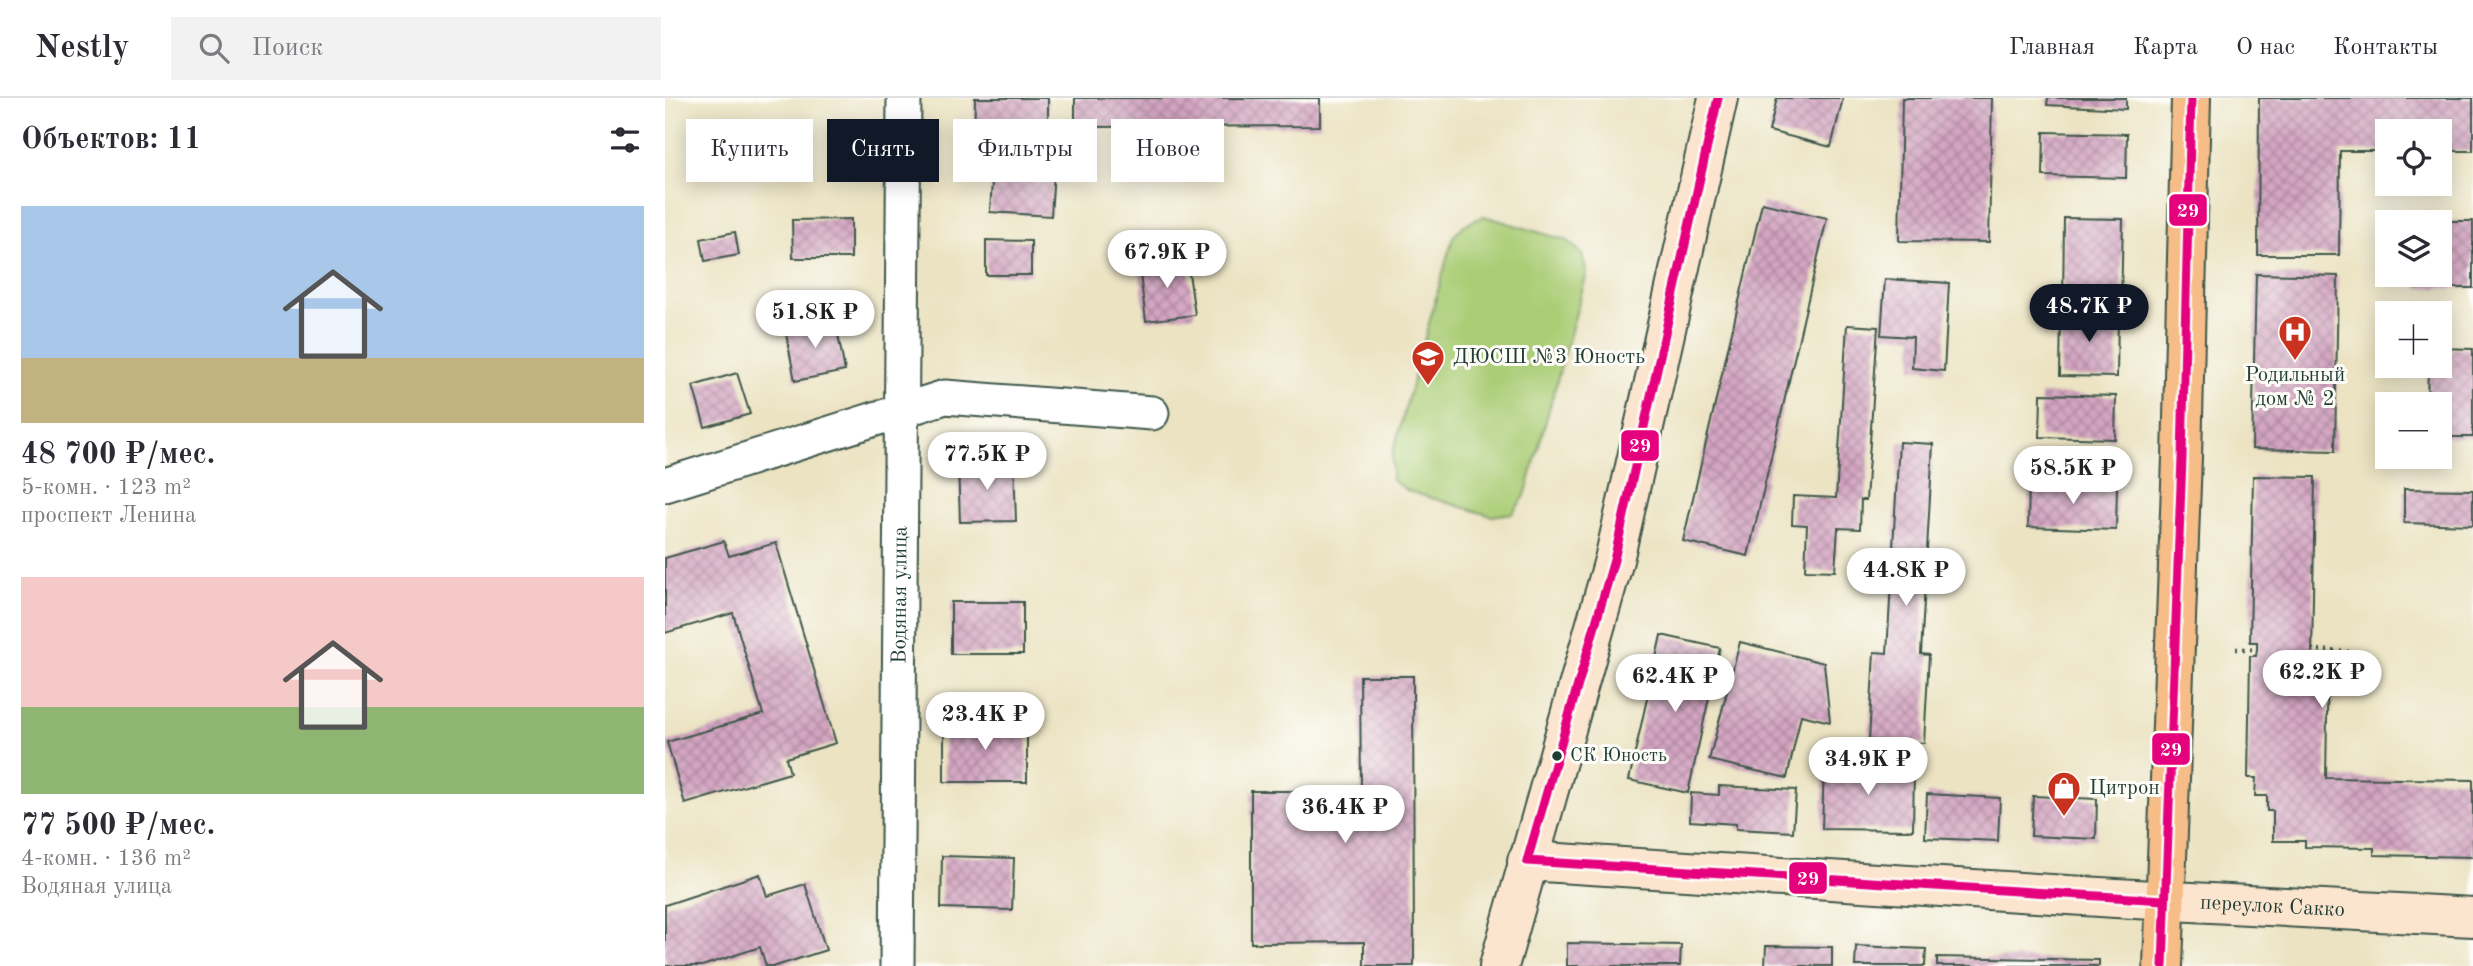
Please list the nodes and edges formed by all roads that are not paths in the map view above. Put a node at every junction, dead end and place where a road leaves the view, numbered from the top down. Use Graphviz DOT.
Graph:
graph roads {
  1 [pos="904,98"];
  2 [pos="1718,98"];
  3 [pos="2191,98"];
  4 [pos="901,411"];
  5 [pos="1152,413"];
  6 [pos="665,485"];
  7 [pos="1527,862"];
  8 [pos="2164,901"];
  9 [pos="2473,917"];
  10 [pos="897,966"];
  11 [pos="1499,966"];
  12 [pos="2163,966"];
  1 -- 4 [label="street, Водяная улица"];
  2 -- 7 [label="street"];
  3 -- 8 [label="main road"];
  4 -- 5 [label="street"];
  4 -- 6 [label="street"];
  4 -- 10 [label="street, Водяная улица"];
  7 -- 8 [label="street, переулок Сакко"];
  7 -- 11 [label="street"];
  8 -- 9 [label="street, переулок Сакко"];
  8 -- 12 [label="main road"];
}
